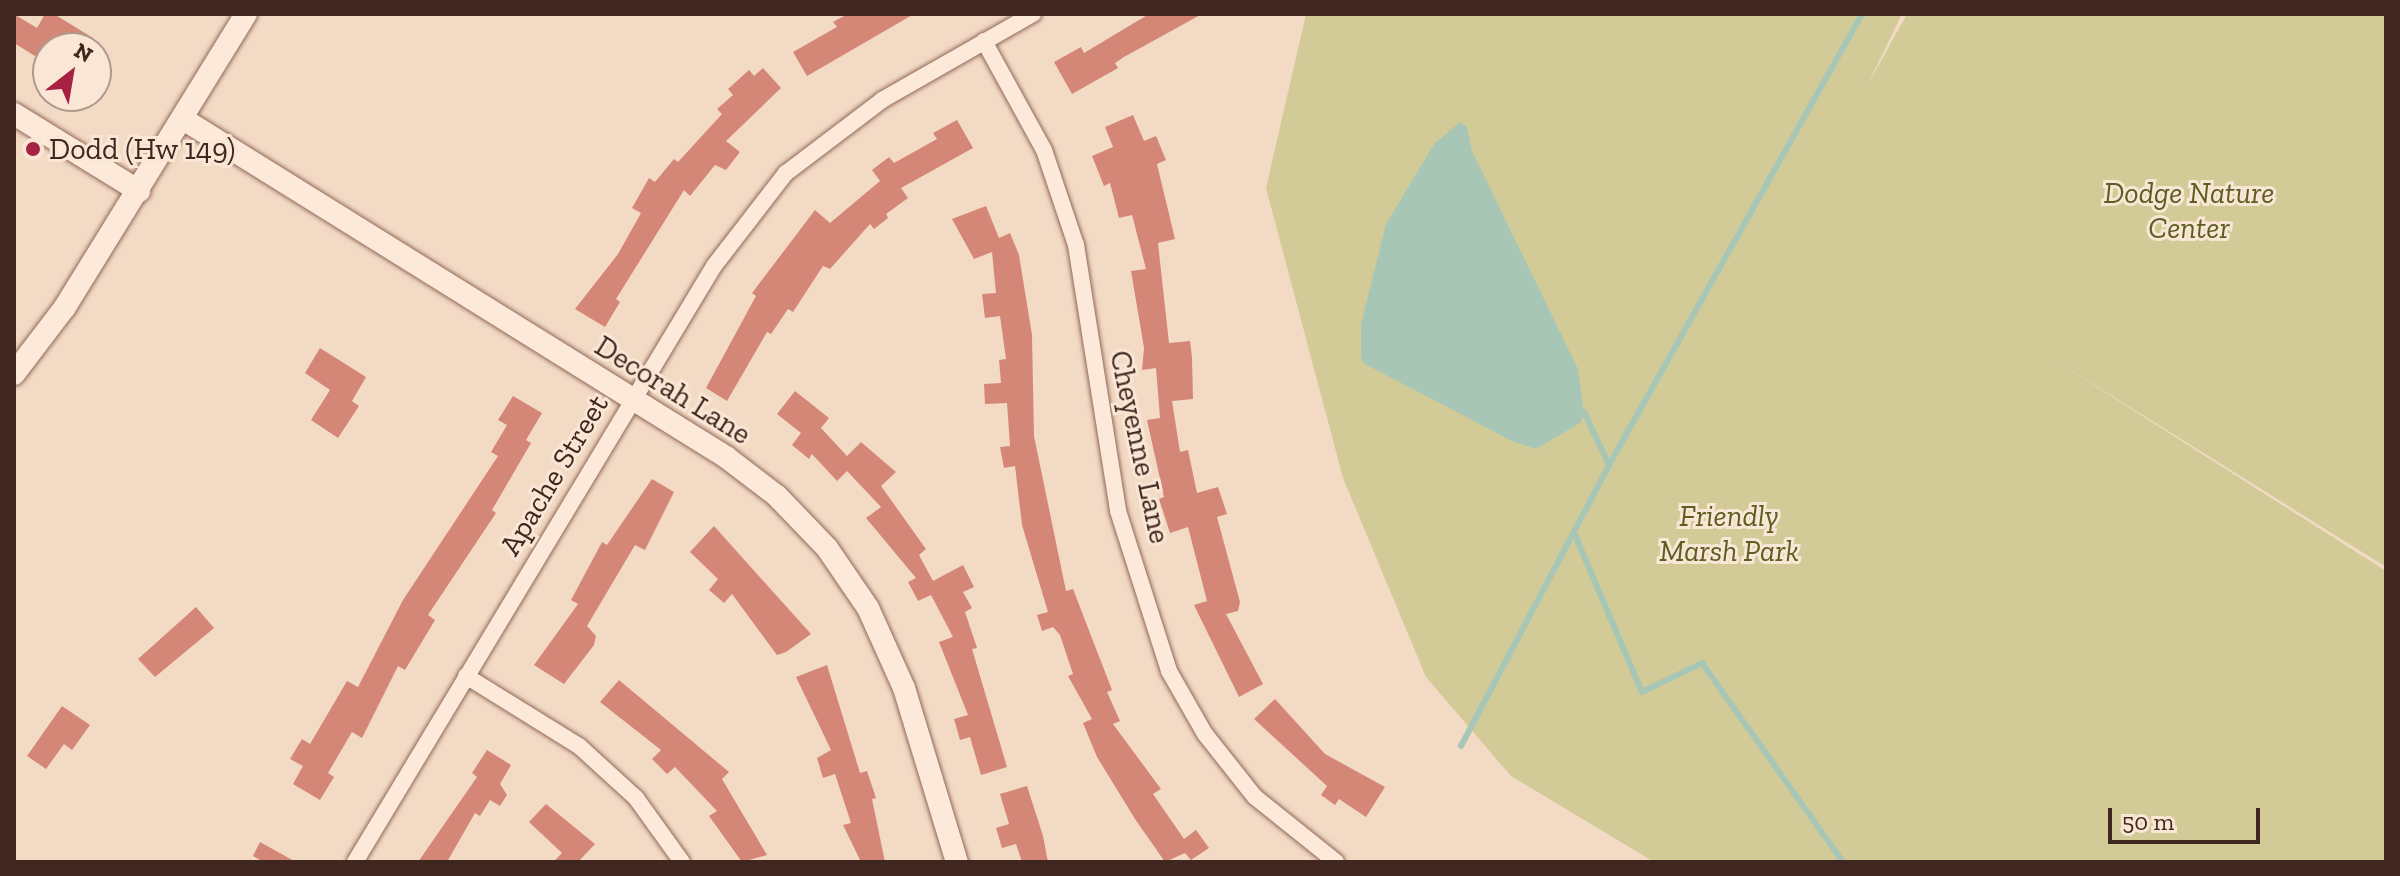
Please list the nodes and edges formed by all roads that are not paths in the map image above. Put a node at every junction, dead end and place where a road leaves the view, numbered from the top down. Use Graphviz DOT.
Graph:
graph roads {
  1 [pos="246,14"];
  2 [pos="1033,14"];
  3 [pos="984,41"];
  4 [pos="14,114"];
  5 [pos="183,119"];
  6 [pos="139,191"];
  7 [pos="14,374"];
  8 [pos="632,400"];
  9 [pos="466,676"];
  10 [pos="355,862"];
  11 [pos="682,862"];
  12 [pos="957,862"];
  13 [pos="1336,862"];
  1 -- 5 [label="street"];
  2 -- 3 [label="street, Apache Street"];
  3 -- 8 [label="street, Apache Street"];
  3 -- 13 [label="street, Cheyenne Lane"];
  4 -- 6 [label="street"];
  5 -- 6 [label="street"];
  5 -- 8 [label="street, Decorah Lane"];
  6 -- 7 [label="street"];
  8 -- 9 [label="street, Apache Street"];
  8 -- 12 [label="street, Decorah Lane"];
  9 -- 10 [label="street, Apache Street"];
  9 -- 11 [label="street"];
}
